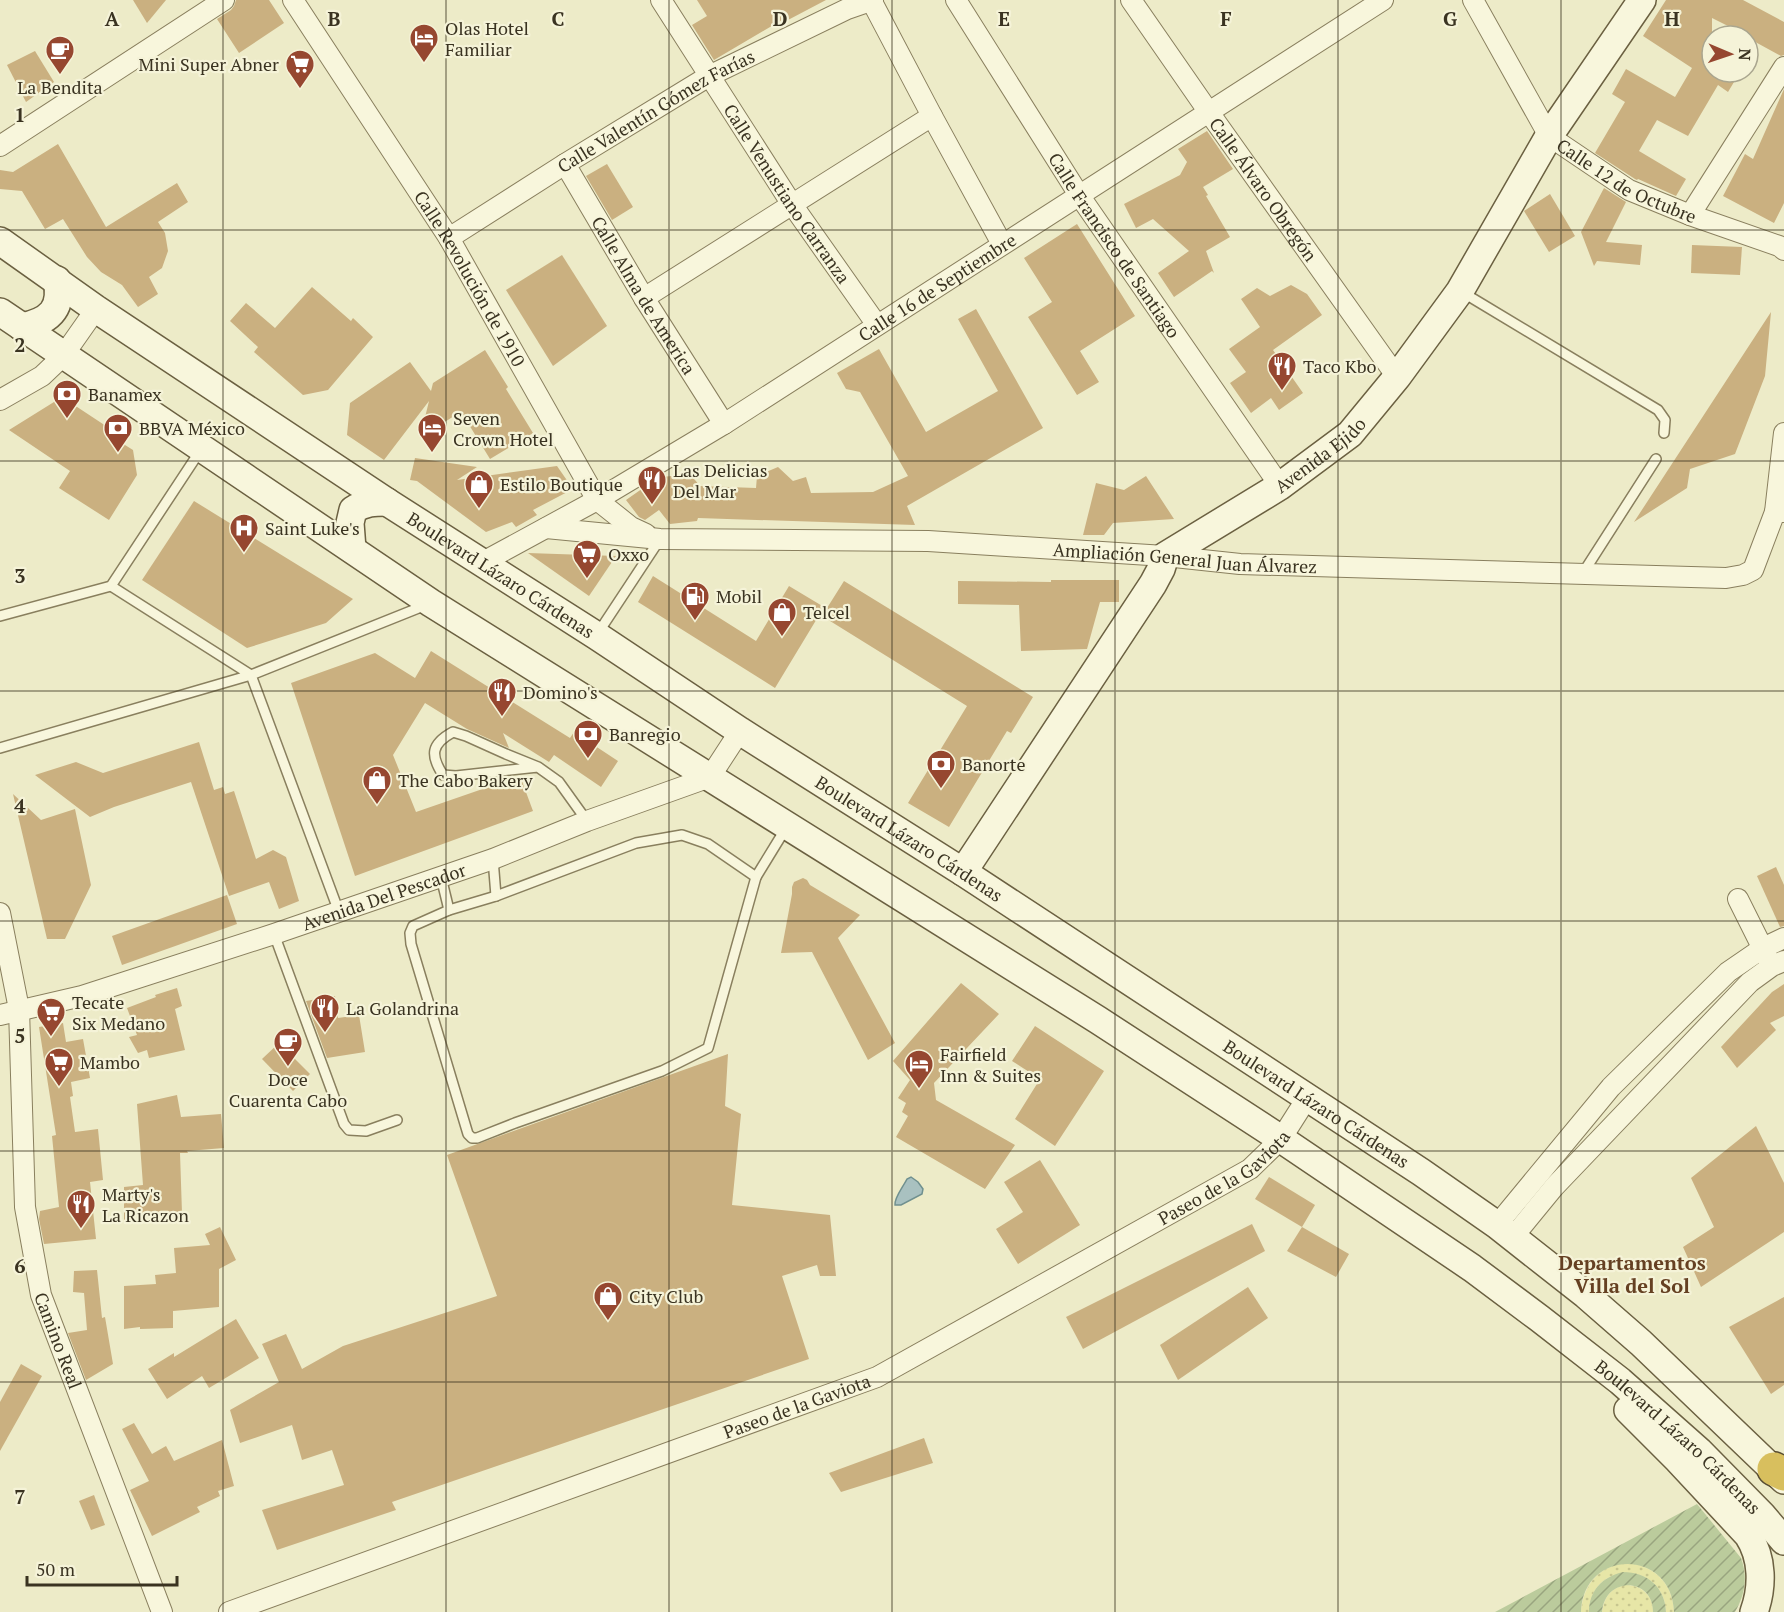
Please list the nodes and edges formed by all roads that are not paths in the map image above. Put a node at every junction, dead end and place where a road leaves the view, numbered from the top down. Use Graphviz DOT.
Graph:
graph roads {
  1 [pos="224,0"];
  2 [pos="293,0"];
  3 [pos="661,0"];
  4 [pos="872,0"];
  5 [pos="957,0"];
  6 [pos="1131,0"];
  7 [pos="1383,0"];
  8 [pos="1473,0"];
  9 [pos="1642,0"];
  10 [pos="1784,67"];
  11 [pos="709,76"];
  12 [pos="1208,111"];
  13 [pos="932,116"];
  14 [pos="1549,136"];
  15 [pos="0,146"];
  16 [pos="565,164"];
  17 [pos="1079,195"];
  18 [pos="792,205"];
  19 [pos="1690,215"];
  20 [pos="449,237"];
  21 [pos="0,241"];
  22 [pos="1002,244"];
  23 [pos="1784,250"];
  24 [pos="57,280"];
  25 [pos="1460,291"];
  26 [pos="644,298"];
  27 [pos="96,309"];
  28 [pos="0,312"];
  29 [pos="877,325"];
  30 [pos="22,327"];
  31 [pos="63,356"];
  32 [pos="1397,377"];
  33 [pos="0,400"];
  34 [pos="724,424"];
  35 [pos="1664,433"];
  36 [pos="1784,433"];
  37 [pos="201,449"];
  38 [pos="1656,459"];
  39 [pos="1280,486"];
  40 [pos="597,500"];
  41 [pos="387,501"];
  42 [pos="1779,512"];
  43 [pos="546,528"];
  44 [pos="660,540"];
  45 [pos="352,549"];
  46 [pos="1164,556"];
  47 [pos="483,562"];
  48 [pos="1583,573"];
  49 [pos="111,586"];
  50 [pos="431,603"];
  51 [pos="0,616"];
  52 [pos="597,636"];
  53 [pos="251,675"];
  54 [pos="740,731"];
  55 [pos="0,748"];
  56 [pos="538,767"];
  57 [pos="710,777"];
  58 [pos="587,821"];
  59 [pos="787,826"];
  60 [pos="493,859"];
  61 [pos="963,872"];
  62 [pos="441,877"];
  63 [pos="756,877"];
  64 [pos="496,896"];
  65 [pos="1738,899"];
  66 [pos="449,910"];
  67 [pos="339,912"];
  68 [pos="0,913"];
  69 [pos="274,934"];
  70 [pos="1784,938"];
  71 [pos="1763,948"];
  72 [pos="1778,964"];
  73 [pos="19,1009"];
  74 [pos="0,1015"];
  75 [pos="1307,1098"];
  76 [pos="397,1120"];
  77 [pos="1281,1139"];
  78 [pos="1505,1231"];
  79 [pos="1472,1269"];
  80 [pos="1781,1474"];
  81 [pos="1784,1541"];
  82 [pos="162,1612"];
  83 [pos="229,1612"];
  84 [pos="1754,1612"];
  1 -- 15 [label="street"];
  2 -- 20 [label="street, Calle Revolución de 1910"];
  3 -- 11 [label="street, Calle Venustiano Carranza"];
  4 -- 11 [label="street, Calle Valentín Gómez Farías"];
  4 -- 13 [label="street"];
  5 -- 17 [label="street, Calle Francisco de Santiago"];
  6 -- 12 [label="street, Calle Álvaro Obregón"];
  7 -- 12 [label="street, Calle 16 de Septiembre"];
  8 -- 14 [label="street, Calle 12 de Octubre"];
  9 -- 14 [label="main road, Avenida Ejido"];
  10 -- 19 [label="street"];
  11 -- 16 [label="street, Calle Valentín Gómez Farías"];
  11 -- 18 [label="street, Calle Venustiano Carranza"];
  12 -- 17 [label="street, Calle 16 de Septiembre"];
  12 -- 32 [label="street, Calle Álvaro Obregón"];
  13 -- 18 [label="street"];
  13 -- 22 [label="street"];
  14 -- 19 [label="street, Calle 12 de Octubre"];
  14 -- 25 [label="main road, Avenida Ejido"];
  16 -- 20 [label="street, Calle Valentín Gómez Farías"];
  16 -- 26 [label="street, Calle Alma de America"];
  17 -- 22 [label="street, Calle 16 de Septiembre"];
  17 -- 39 [label="street, Calle Francisco de Santiago"];
  18 -- 26 [label="street"];
  18 -- 29 [label="street, Calle Venustiano Carranza"];
  19 -- 23 [label="street, Calle 12 de Octubre"];
  20 -- 40 [label="street, Calle Revolución de 1910"];
  21 -- 24 [label="main road, Boulevard Lázaro Cárdenas"];
  22 -- 29 [label="street, Calle 16 de Septiembre"];
  24 -- 27 [label="main road, Boulevard Lázaro Cárdenas"];
  24 -- 30 [label="main road"];
  25 -- 32 [label="main road, Avenida Ejido"];
  25 -- 35 [label="lane"];
  26 -- 34 [label="street, Calle Alma de America"];
  27 -- 31 [label="street"];
  27 -- 41 [label="main road, Boulevard Lázaro Cárdenas"];
  28 -- 30 [label="main road, Boulevard Lázaro Cárdenas"];
  29 -- 34 [label="street, Calle 16 de Septiembre"];
  30 -- 31 [label="main road, Boulevard Lázaro Cárdenas"];
  31 -- 33 [label="street"];
  31 -- 37 [label="main road, Boulevard Lázaro Cárdenas"];
  32 -- 39 [label="main road, Avenida Ejido"];
  34 -- 40 [label="street, Calle 16 de Septiembre"];
  36 -- 42 [label="street"];
  37 -- 45 [label="main road, Boulevard Lázaro Cárdenas"];
  37 -- 49 [label="lane"];
  38 -- 48 [label="lane"];
  39 -- 46 [label="main road, Avenida Ejido"];
  40 -- 43 [label="street, Calle 16 de Septiembre"];
  40 -- 44 [label="street, Calle Revolución de 1910"];
  41 -- 45 [label="main road"];
  41 -- 47 [label="main road, Boulevard Lázaro Cárdenas"];
  42 -- 48 [label="street, Ampliación General Juan Álvarez"];
  43 -- 44 [label="street, Ampliación General Juan Álvarez"];
  43 -- 47 [label="street, Calle 16 de Septiembre"];
  44 -- 46 [label="street, Ampliación General Juan Álvarez"];
  44 -- 52 [label="lane"];
  45 -- 50 [label="main road, Boulevard Lázaro Cárdenas"];
  46 -- 48 [label="street, Ampliación General Juan Álvarez"];
  46 -- 61 [label="main road"];
  47 -- 52 [label="main road, Boulevard Lázaro Cárdenas"];
  49 -- 51 [label="lane"];
  49 -- 53 [label="lane"];
  50 -- 53 [label="lane"];
  50 -- 57 [label="main road, Boulevard Lázaro Cárdenas"];
  52 -- 54 [label="main road, Boulevard Lázaro Cárdenas"];
  53 -- 55 [label="lane"];
  53 -- 67 [label="lane"];
  54 -- 57 [label="street"];
  54 -- 61 [label="main road, Boulevard Lázaro Cárdenas"];
  56 -- 56 [label="lane"];
  56 -- 58 [label="lane"];
  57 -- 58 [label="street, Avenida Del Pescador"];
  57 -- 59 [label="main road, Boulevard Lázaro Cárdenas"];
  58 -- 60 [label="street, Avenida Del Pescador"];
  59 -- 63 [label="lane"];
  59 -- 77 [label="main road, Boulevard Lázaro Cárdenas"];
  60 -- 62 [label="street, Avenida Del Pescador"];
  60 -- 64 [label="lane"];
  61 -- 75 [label="main road, Boulevard Lázaro Cárdenas"];
  62 -- 66 [label="lane"];
  62 -- 67 [label="street, Avenida Del Pescador"];
  63 -- 64 [label="lane"];
  63 -- 66 [label="lane"];
  64 -- 66 [label="lane"];
  65 -- 71 [label="street"];
  67 -- 69 [label="street, Avenida Del Pescador"];
  68 -- 73 [label="street, Camino Real"];
  69 -- 73 [label="street, Avenida Del Pescador"];
  69 -- 76 [label="lane"];
  70 -- 71 [label="street"];
  71 -- 72 [label="street"];
  71 -- 78 [label="street"];
  72 -- 78 [label="street"];
  73 -- 74 [label="street, Avenida Del Pescador"];
  73 -- 82 [label="street, Camino Real"];
  75 -- 77 [label="street, Paseo de la Gaviota"];
  75 -- 78 [label="main road, Boulevard Lázaro Cárdenas"];
  77 -- 79 [label="main road, Boulevard Lázaro Cárdenas"];
  77 -- 83 [label="street, Paseo de la Gaviota"];
  78 -- 80 [label="main road, Boulevard Lázaro Cárdenas"];
  79 -- 81 [label="main road, Boulevard Lázaro Cárdenas"];
  79 -- 84 [label="main road"];
}
